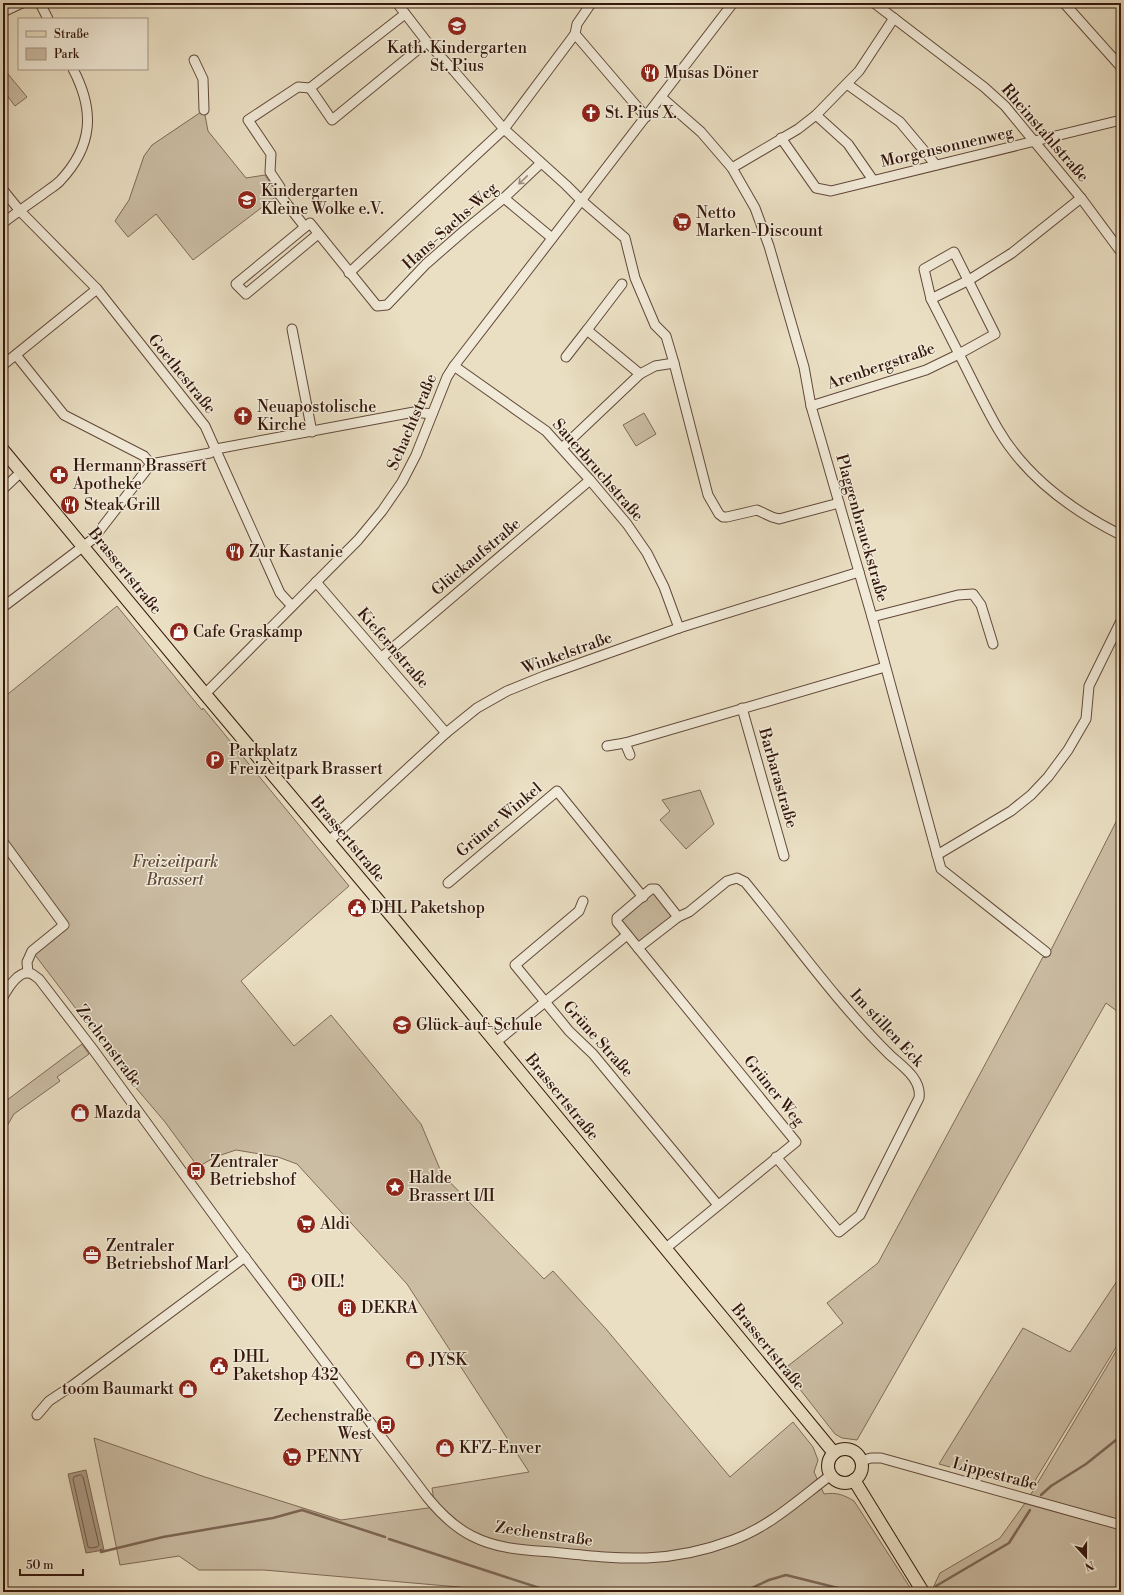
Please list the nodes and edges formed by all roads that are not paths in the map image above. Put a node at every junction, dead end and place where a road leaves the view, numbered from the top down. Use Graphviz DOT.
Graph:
graph roads {
  1 [pos="22,3"];
  2 [pos="40,3"];
  3 [pos="397,3"];
  4 [pos="590,3"];
  5 [pos="733,3"];
  6 [pos="874,3"];
  7 [pos="1064,3"];
  8 [pos="3,12"];
  9 [pos="405,14"];
  10 [pos="48,18"];
  11 [pos="894,18"];
  12 [pos="575,34"];
  13 [pos="427,42"];
  14 [pos="194,60"];
  15 [pos="1121,67"];
  16 [pos="74,70"];
  17 [pos="846,84"];
  18 [pos="310,88"];
  19 [pos="661,97"];
  20 [pos="204,110"];
  21 [pos="816,115"];
  22 [pos="646,117"];
  23 [pos="1121,120"];
  24 [pos="504,129"];
  25 [pos="781,138"];
  26 [pos="1035,141"];
  27 [pos="541,163"];
  28 [pos="936,164"];
  29 [pos="732,168"];
  30 [pos="873,180"];
  31 [pos="3,190"];
  32 [pos="504,198"];
  33 [pos="1081,198"];
  34 [pos="582,201"];
  35 [pos="20,210"];
  36 [pos="3,223"];
  37 [pos="307,225"];
  38 [pos="318,234"];
  39 [pos="552,238"];
  40 [pos="1121,252"];
  41 [pos="349,272"];
  42 [pos="969,280"];
  43 [pos="622,284"];
  44 [pos="97,289"];
  45 [pos="930,299"];
  46 [pos="292,329"];
  47 [pos="587,330"];
  48 [pos="959,354"];
  49 [pos="16,355"];
  50 [pos="566,357"];
  51 [pos="674,363"];
  52 [pos="3,365"];
  53 [pos="454,366"];
  54 [pos="640,374"];
  55 [pos="812,406"];
  56 [pos="432,414"];
  57 [pos="312,432"];
  58 [pos="562,448"];
  59 [pos="216,449"];
  60 [pos="3,450"];
  61 [pos="151,464"];
  62 [pos="21,472"];
  63 [pos="590,480"];
  64 [pos="3,488"];
  65 [pos="838,503"];
  66 [pos="1121,535"];
  67 [pos="83,545"];
  68 [pos="859,572"];
  69 [pos="316,582"];
  70 [pos="292,606"];
  71 [pos="3,607"];
  72 [pos="872,617"];
  73 [pos="1121,621"];
  74 [pos="679,628"];
  75 [pos="993,644"];
  76 [pos="382,657"];
  77 [pos="885,667"];
  78 [pos="205,694"];
  79 [pos="742,708"];
  80 [pos="446,733"];
  81 [pos="626,743"];
  82 [pos="607,746"];
  83 [pos="630,755"];
  84 [pos="329,841"];
  85 [pos="3,842"];
  86 [pos="937,855"];
  87 [pos="784,856"];
  88 [pos="448,883"];
  89 [pos="643,897"];
  90 [pos="584,901"];
  91 [pos="678,917"];
  92 [pos="627,935"];
  93 [pos="638,948"];
  94 [pos="1046,952"];
  95 [pos="28,973"];
  96 [pos="7,982"];
  97 [pos="3,996"];
  98 [pos="546,1002"];
  99 [pos="496,1042"];
  100 [pos="776,1157"];
  101 [pos="718,1205"];
  102 [pos="666,1248"];
  103 [pos="245,1257"];
  104 [pos="37,1415"];
  105 [pos="834,1453"];
  106 [pos="861,1461"];
  107 [pos="831,1475"];
  108 [pos="854,1480"];
  109 [pos="1121,1525"];
  110 [pos="923,1592"];
  1 -- 8 [label="street"];
  2 -- 10 [label="street"];
  3 -- 9 [label="street"];
  4 -- 12 [label="street"];
  5 -- 19 [label="street, Schachtstraße"];
  6 -- 11 [label="street, Rheinstahlstraße"];
  7 -- 15 [label="street"];
  9 -- 13 [label="street"];
  9 -- 18 [label="street"];
  11 -- 17 [label="street"];
  11 -- 26 [label="street, Rheinstahlstraße"];
  12 -- 22 [label="street"];
  12 -- 24 [label="street"];
  13 -- 18 [label="street"];
  13 -- 24 [label="street"];
  14 -- 20 [label="street"];
  16 -- 35 [label="street"];
  17 -- 21 [label="street"];
  17 -- 28 [label="street"];
  18 -- 37 [label="street"];
  19 -- 22 [label="street, Schachtstraße"];
  19 -- 29 [label="street, Plaggenbrauckstraße"];
  21 -- 25 [label="street"];
  21 -- 30 [label="street, Morgensonnenweg"];
  22 -- 34 [label="street, Schachtstraße"];
  23 -- 26 [label="street, Morgensonnenweg"];
  24 -- 27 [label="street"];
  24 -- 41 [label="street"];
  25 -- 29 [label="street"];
  25 -- 30 [label="street, Morgensonnenweg"];
  26 -- 28 [label="street, Morgensonnenweg"];
  26 -- 33 [label="street, Rheinstahlstraße"];
  27 -- 32 [label="street, Hans-Sachs-Weg, one-way"];
  27 -- 34 [label="street"];
  28 -- 30 [label="street, Morgensonnenweg"];
  29 -- 55 [label="street, Plaggenbrauckstraße"];
  31 -- 35 [label="street, Goethestraße"];
  32 -- 39 [label="street"];
  32 -- 41 [label="street, Hans-Sachs-Weg"];
  33 -- 40 [label="street, Rheinstahlstraße"];
  33 -- 42 [label="street"];
  34 -- 39 [label="street, Schachtstraße"];
  34 -- 51 [label="street"];
  35 -- 36 [label="street"];
  35 -- 44 [label="street, Goethestraße"];
  37 -- 38 [label="street"];
  37 -- 38 [label="street"];
  38 -- 41 [label="street"];
  39 -- 53 [label="street, Schachtstraße"];
  42 -- 45 [label="street"];
  42 -- 45 [label="street, Arenbergstraße"];
  42 -- 48 [label="street, Arenbergstraße"];
  43 -- 47 [label="street"];
  44 -- 49 [label="street"];
  44 -- 59 [label="street, Goethestraße"];
  45 -- 48 [label="street, Arenbergstraße"];
  46 -- 57 [label="street"];
  47 -- 50 [label="street"];
  47 -- 54 [label="street"];
  48 -- 55 [label="street, Arenbergstraße"];
  48 -- 66 [label="street, Arenbergstraße"];
  49 -- 52 [label="street"];
  49 -- 61 [label="street"];
  51 -- 54 [label="street"];
  51 -- 65 [label="street"];
  53 -- 56 [label="street, Schachtstraße"];
  53 -- 58 [label="street, Sauerbruchstraße"];
  54 -- 58 [label="street"];
  55 -- 65 [label="street, Plaggenbrauckstraße"];
  56 -- 57 [label="street"];
  56 -- 69 [label="street, Schachtstraße"];
  57 -- 59 [label="street"];
  58 -- 63 [label="street, Sauerbruchstraße"];
  59 -- 61 [label="street"];
  59 -- 70 [label="street, Goethestraße"];
  60 -- 62 [label="main road, Brassertstraße"];
  61 -- 67 [label="street"];
  62 -- 64 [label="street"];
  62 -- 67 [label="main road, Brassertstraße"];
  63 -- 74 [label="street, Sauerbruchstraße"];
  63 -- 76 [label="street, Glückaufstraße"];
  65 -- 68 [label="street, Plaggenbrauckstraße"];
  67 -- 71 [label="street"];
  67 -- 78 [label="main road, Brassertstraße"];
  68 -- 72 [label="street, Plaggenbrauckstraße"];
  68 -- 74 [label="street, Winkelstraße"];
  69 -- 70 [label="street, Schachtstraße"];
  69 -- 76 [label="street, Kiefernstraße"];
  70 -- 78 [label="street, Schachtstraße"];
  72 -- 75 [label="street"];
  72 -- 77 [label="street, Plaggenbrauckstraße"];
  73 -- 86 [label="street"];
  74 -- 80 [label="street, Winkelstraße"];
  76 -- 80 [label="street, Kiefernstraße"];
  77 -- 79 [label="street"];
  77 -- 86 [label="street, Plaggenbrauckstraße"];
  78 -- 84 [label="main road, Brassertstraße"];
  79 -- 81 [label="street"];
  79 -- 87 [label="street, Barbarastraße"];
  80 -- 84 [label="street, Winkelstraße"];
  81 -- 82 [label="street"];
  81 -- 83 [label="street"];
  84 -- 99 [label="main road, Brassertstraße"];
  85 -- 95 [label="street"];
  86 -- 94 [label="street, Plaggenbrauckstraße"];
  88 -- 89 [label="street, Grüner Winkel"];
  89 -- 91 [label="street, Grüner Weg"];
  89 -- 92 [label="street, Grüner Weg"];
  90 -- 98 [label="street, Grüne Straße"];
  91 -- 93 [label="street"];
  91 -- 100 [label="street, Im stillen Eck"];
  92 -- 93 [label="street, Grüner Weg"];
  92 -- 98 [label="street"];
  93 -- 100 [label="street, Grüner Weg"];
  95 -- 96 [label="street"];
  95 -- 103 [label="street, Zechenstraße"];
  96 -- 97 [label="street"];
  98 -- 99 [label="street"];
  98 -- 101 [label="street, Grüne Straße"];
  99 -- 102 [label="main road, Brassertstraße"];
  100 -- 101 [label="street, Grüner Weg"];
  101 -- 102 [label="street, Grüner Weg"];
  102 -- 105 [label="main road, Brassertstraße"];
  103 -- 104 [label="street"];
  103 -- 107 [label="street, Zechenstraße"];
  105 -- 106 [label="main road"];
  105 -- 107 [label="main road"];
  106 -- 108 [label="main road"];
  106 -- 109 [label="street, Lippestraße"];
  107 -- 108 [label="main road"];
  108 -- 110 [label="main road"];
}
